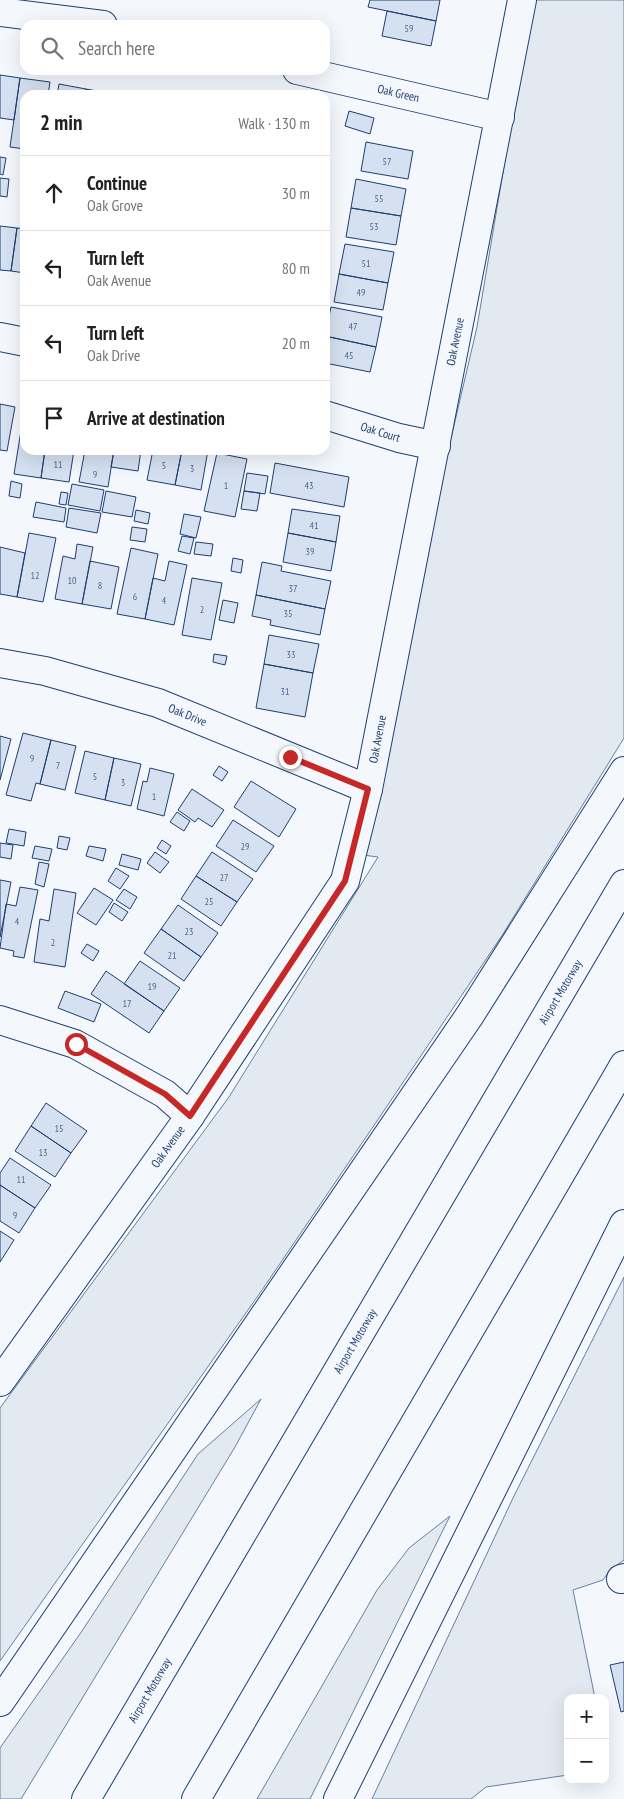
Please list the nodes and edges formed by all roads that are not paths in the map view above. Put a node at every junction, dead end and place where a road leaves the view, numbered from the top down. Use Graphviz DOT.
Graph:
graph roads {
  1 [pos="522,0"];
  2 [pos="0,12"];
  3 [pos="63,20"];
  4 [pos="319,75"];
  5 [pos="500,117"];
  6 [pos="0,337"];
  7 [pos="20,341"];
  8 [pos="330,417"];
  9 [pos="436,446"];
  10 [pos="0,664"];
  11 [pos="624,771"];
  12 [pos="368,789"];
  13 [pos="624,884"];
  14 [pos="0,1020"];
  15 [pos="624,1065"];
  16 [pos="190,1116"];
  17 [pos="624,1224"];
  18 [pos="0,1382"];
  19 [pos="0,1702"];
  20 [pos="86,1799"];
  21 [pos="196,1799"];
  22 [pos="338,1799"];
  1 -- 5 [label="main road, Oak Avenue"];
  2 -- 3 [label="main road"];
  4 -- 5 [label="main road, Oak Green"];
  5 -- 9 [label="main road, Oak Avenue"];
  6 -- 7 [label="main road"];
  8 -- 9 [label="main road, Oak Court"];
  9 -- 12 [label="main road, Oak Avenue"];
  10 -- 12 [label="main road, Oak Drive"];
  11 -- 19 [label="main road"];
  12 -- 16 [label="main road, Oak Avenue"];
  13 -- 20 [label="main road, Airport Motorway"];
  14 -- 16 [label="main road"];
  15 -- 21 [label="main road"];
  16 -- 18 [label="main road, Oak Avenue"];
  17 -- 22 [label="main road"];
}
